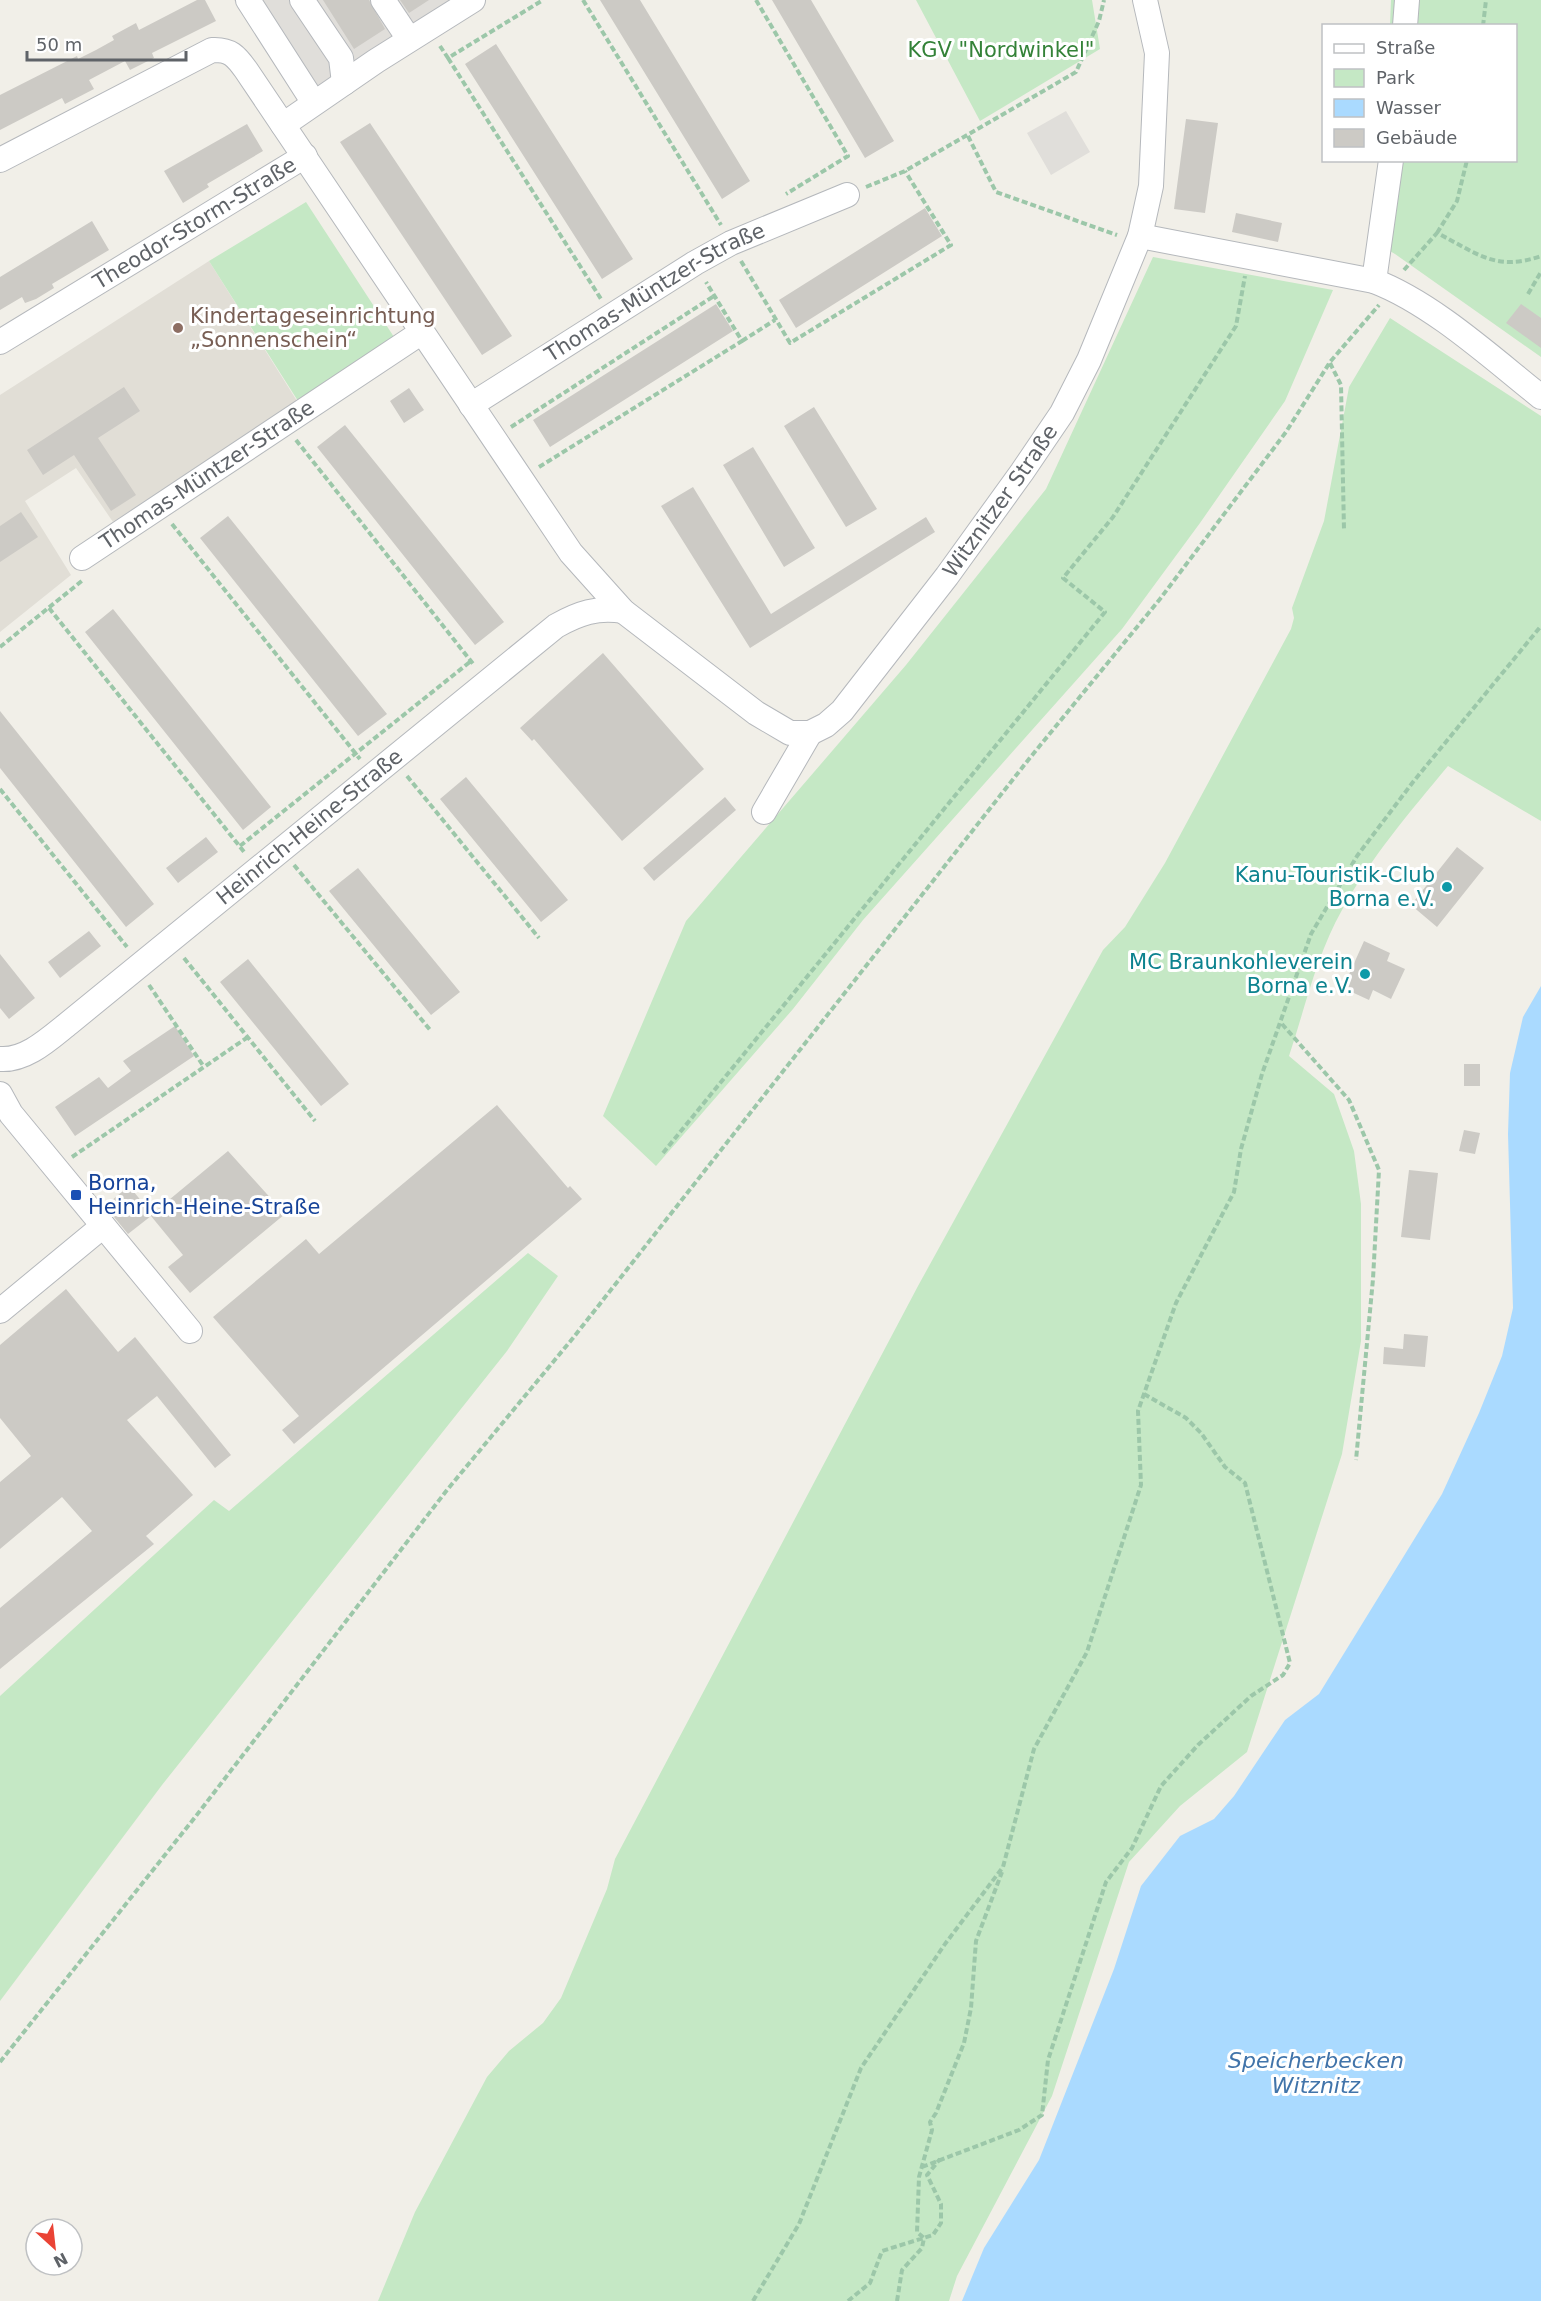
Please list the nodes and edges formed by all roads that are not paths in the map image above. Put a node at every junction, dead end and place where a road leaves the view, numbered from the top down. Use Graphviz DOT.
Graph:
graph roads {
  1 [pos="248,0"];
  2 [pos="302,0"];
  3 [pos="383,0"];
  4 [pos="1145,0"];
  5 [pos="1407,0"];
  6 [pos="467,2"];
  7 [pos="1405,24"];
  8 [pos="419,33"];
  9 [pos="345,82"];
  10 [pos="314,103"];
  11 [pos="283,125"];
  12 [pos="305,156"];
  13 [pos="0,160"];
  14 [pos="1391,162"];
  15 [pos="847,195"];
  16 [pos="1139,238"];
  17 [pos="1383,284"];
  18 [pos="422,332"];
  19 [pos="0,342"];
  20 [pos="1541,397"];
  21 [pos="471,405"];
  22 [pos="82,558"];
  23 [pos="624,610"];
  24 [pos="810,733"];
  25 [pos="764,812"];
  26 [pos="0,1059"];
  27 [pos="0,1094"];
  28 [pos="103,1226"];
  29 [pos="0,1311"];
  30 [pos="190,1331"];
  1 -- 10 [label="street"];
  2 -- 9 [label="street"];
  3 -- 8 [label="street"];
  4 -- 16 [label="street, Witznitzer Straße"];
  5 -- 7 [label="street"];
  6 -- 8 [label="street"];
  8 -- 9 [label="street"];
  9 -- 10 [label="street"];
  10 -- 11 [label="street"];
  11 -- 12 [label="street, Theodor-Storm-Straße"];
  11 -- 13 [label="street, Theodor-Storm-Straße"];
  12 -- 18 [label="street"];
  12 -- 19 [label="street, Theodor-Storm-Straße"];
  14 -- 17 [label="street"];
  15 -- 21 [label="street, Thomas-Müntzer-Straße"];
  16 -- 17 [label="street"];
  16 -- 24 [label="street, Witznitzer Straße"];
  17 -- 20 [label="street"];
  18 -- 21 [label="street"];
  18 -- 22 [label="street, Thomas-Müntzer-Straße"];
  21 -- 23 [label="street"];
  23 -- 24 [label="street"];
  23 -- 26 [label="street, Heinrich-Heine-Straße"];
  24 -- 25 [label="street, Witznitzer Straße"];
  27 -- 28 [label="street"];
  28 -- 29 [label="street"];
  28 -- 30 [label="street"];
}
